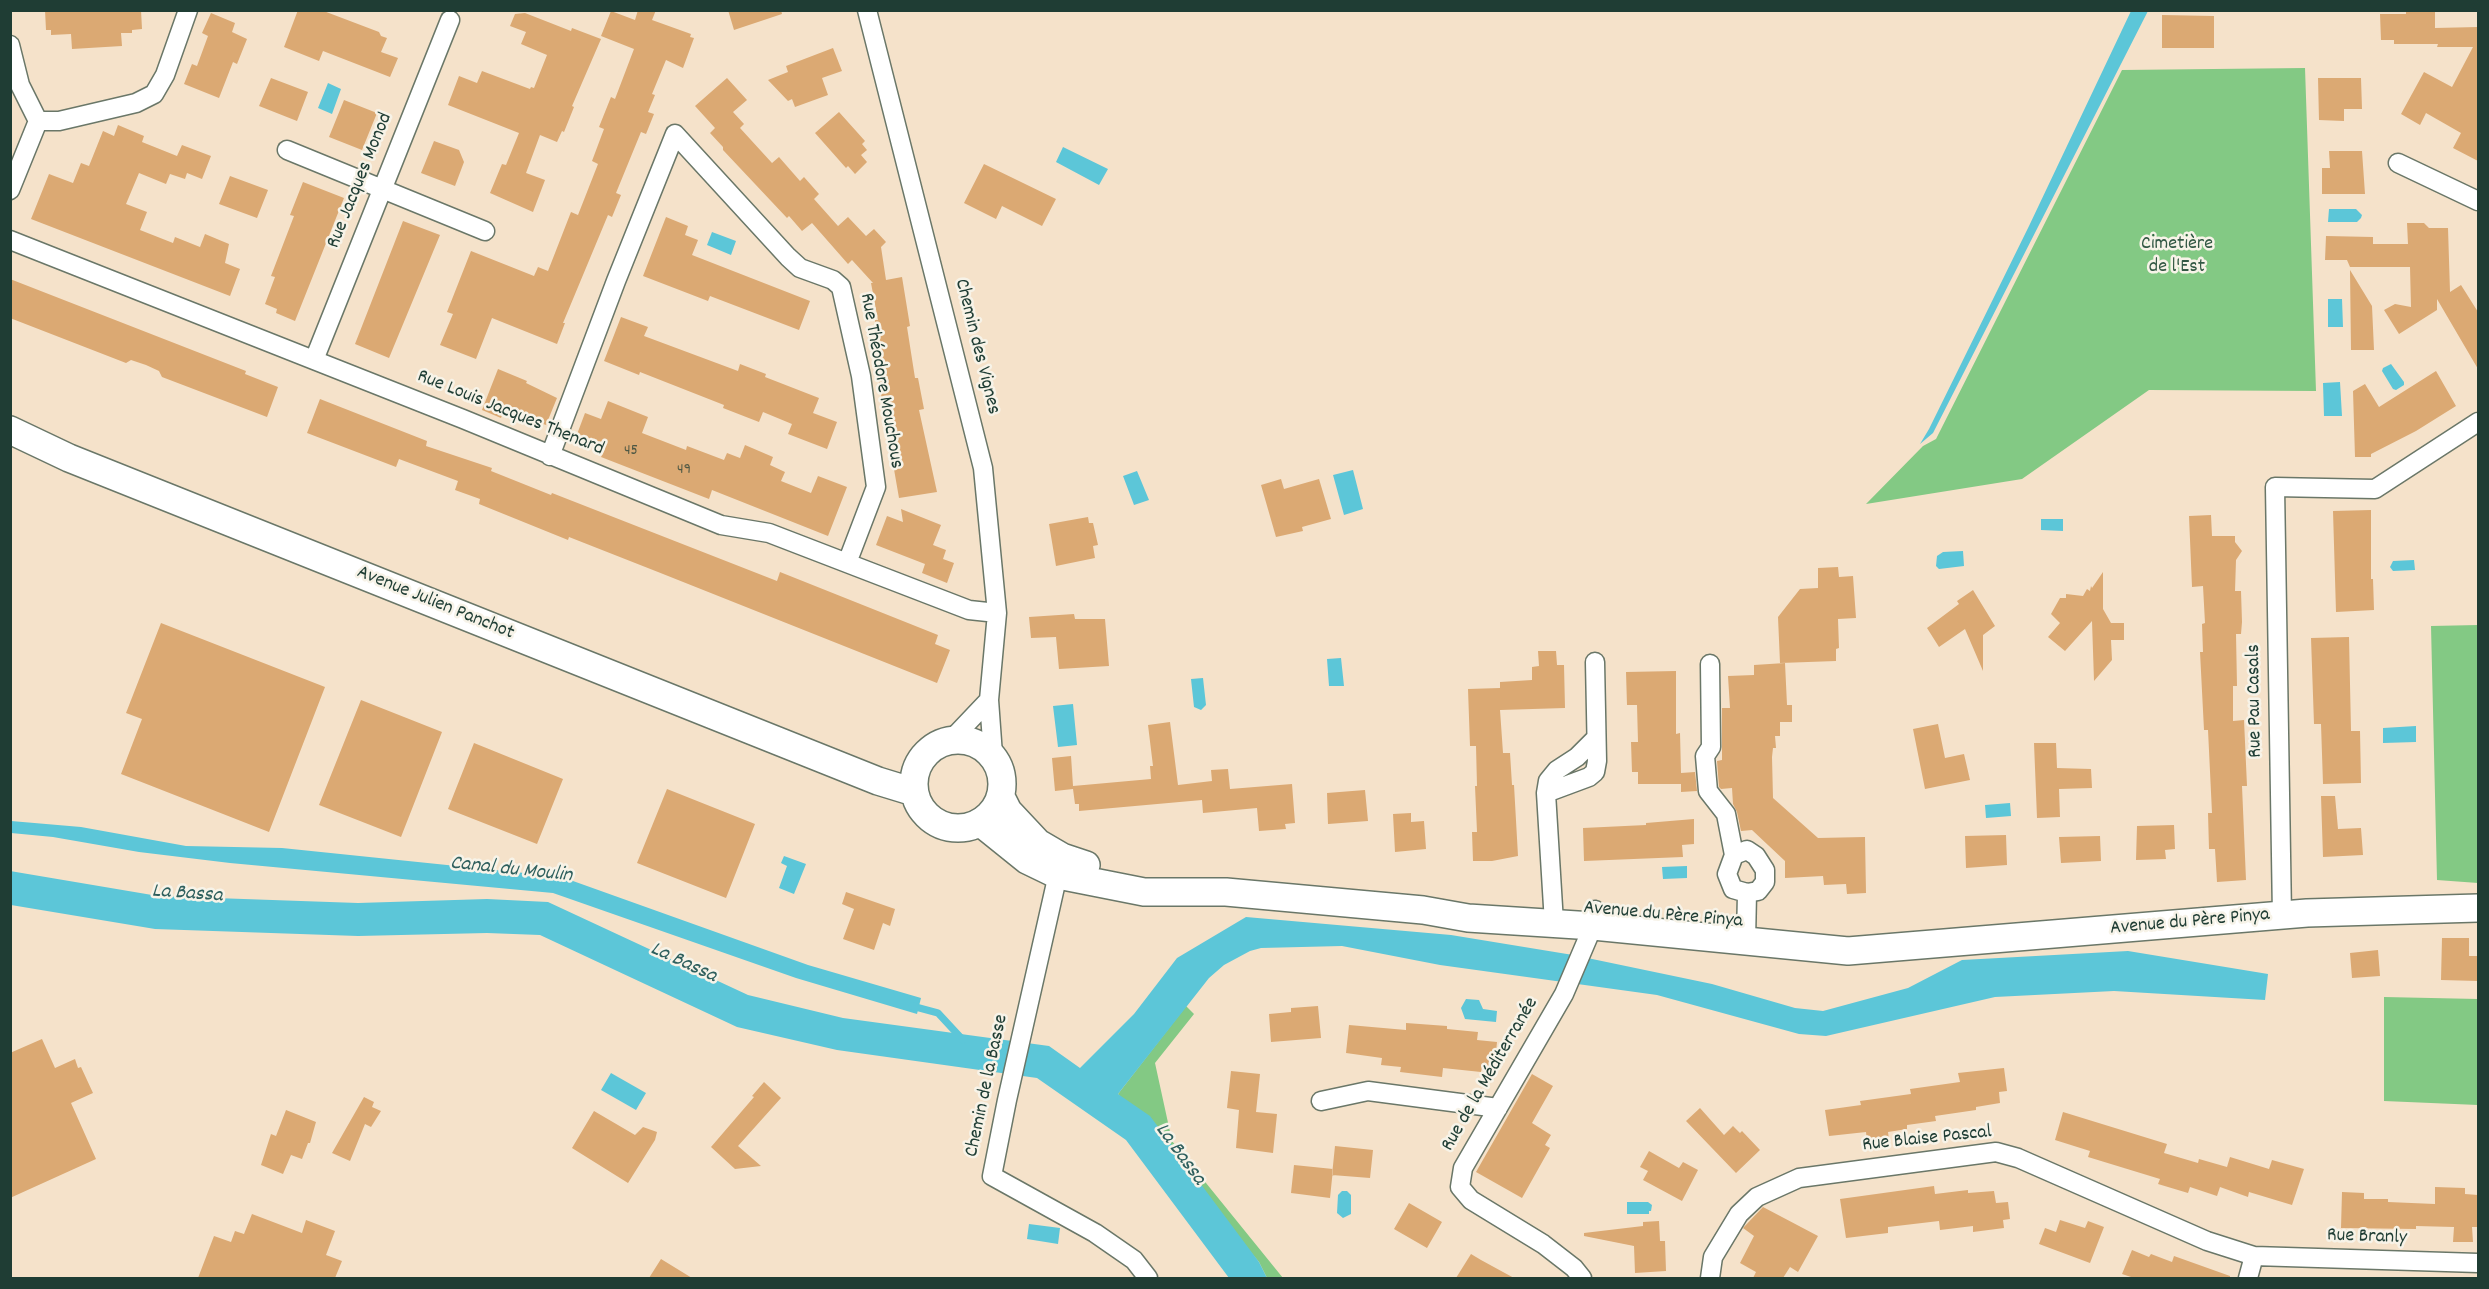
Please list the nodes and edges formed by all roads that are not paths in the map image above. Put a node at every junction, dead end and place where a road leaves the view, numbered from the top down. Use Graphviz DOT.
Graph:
graph roads {
  1 [pos="188,10"];
  2 [pos="867,10"];
  3 [pos="450,20"];
  4 [pos="10,45"];
  5 [pos="38,121"];
  6 [pos="287,150"];
  7 [pos="2398,163"];
  8 [pos="381,189"];
  9 [pos="10,190"];
  10 [pos="2478,201"];
  11 [pos="485,231"];
  12 [pos="10,240"];
  13 [pos="314,360"];
  14 [pos="2478,422"];
  15 [pos="10,430"];
  16 [pos="10,440"];
  17 [pos="550,456"];
  18 [pos="69,458"];
  19 [pos="847,563"];
  20 [pos="997,613"];
  21 [pos="1594,662"];
  22 [pos="1710,664"];
  23 [pos="989,700"];
  24 [pos="951,741"];
  25 [pos="993,756"];
  26 [pos="915,781"];
  27 [pos="1001,797"];
  28 [pos="981,823"];
  29 [pos="1734,855"];
  30 [pos="1060,866"];
  31 [pos="1747,893"];
  32 [pos="2478,908"];
  33 [pos="1553,915"];
  34 [pos="2282,916"];
  35 [pos="1591,927"];
  36 [pos="1746,932"];
  37 [pos="1321,1101"];
  38 [pos="1498,1108"];
  39 [pos="2254,1256"];
  40 [pos="2478,1263"];
  41 [pos="2421,1270"];
  42 [pos="1148,1278"];
  43 [pos="1582,1278"];
  44 [pos="1710,1278"];
  45 [pos="2248,1278"];
  1 -- 5 [label="street"];
  2 -- 20 [label="street, Chemin des Vignes"];
  3 -- 8 [label="street, Rue Jacques Monod"];
  4 -- 5 [label="street"];
  5 -- 9 [label="street"];
  6 -- 8 [label="street"];
  7 -- 10 [label="street"];
  8 -- 11 [label="street"];
  8 -- 13 [label="street, Rue Jacques Monod"];
  12 -- 13 [label="street, Rue Louis Jacques Thenard"];
  13 -- 17 [label="street, Rue Louis Jacques Thenard"];
  14 -- 34 [label="street, Rue Pau Casals"];
  15 -- 18 [label="main road, Avenue Julien Panchot"];
  16 -- 18 [label="main road, Avenue Julien Panchot"];
  17 -- 19 [label="street, Rue Louis Jacques Thenard"];
  17 -- 19 [label="street, Rue Théodore Mouchous"];
  18 -- 26 [label="main road, Avenue Julien Panchot"];
  19 -- 20 [label="street, Rue Louis Jacques Thenard"];
  20 -- 23 [label="street, Chemin des Vignes"];
  21 -- 33 [label="street"];
  22 -- 29 [label="street"];
  23 -- 24 [label="street"];
  23 -- 25 [label="street, Chemin des Vignes"];
  24 -- 25 [label="main road"];
  24 -- 26 [label="main road"];
  25 -- 27 [label="main road"];
  26 -- 28 [label="main road"];
  27 -- 28 [label="main road"];
  27 -- 30 [label="main road, Avenue du Père Pinya"];
  28 -- 30 [label="main road, Avenue du Père Pinya"];
  29 -- 31 [label="street"];
  29 -- 31 [label="street"];
  30 -- 33 [label="main road, Avenue du Père Pinya"];
  30 -- 42 [label="street, Chemin de la Basse"];
  31 -- 36 [label="street"];
  32 -- 34 [label="main road, Avenue du Père Pinya"];
  33 -- 35 [label="main road, Avenue du Père Pinya"];
  34 -- 36 [label="main road, Avenue du Père Pinya"];
  35 -- 36 [label="main road, Avenue du Père Pinya"];
  35 -- 38 [label="street, Rue de la Méditerranée"];
  37 -- 38 [label="street"];
  38 -- 43 [label="street, Rue de la Méditerranée"];
  39 -- 41 [label="street, Rue Branly"];
  39 -- 44 [label="street, Rue Blaise Pascal"];
  39 -- 45 [label="street"];
  40 -- 41 [label="street, Rue Branly"];
}
